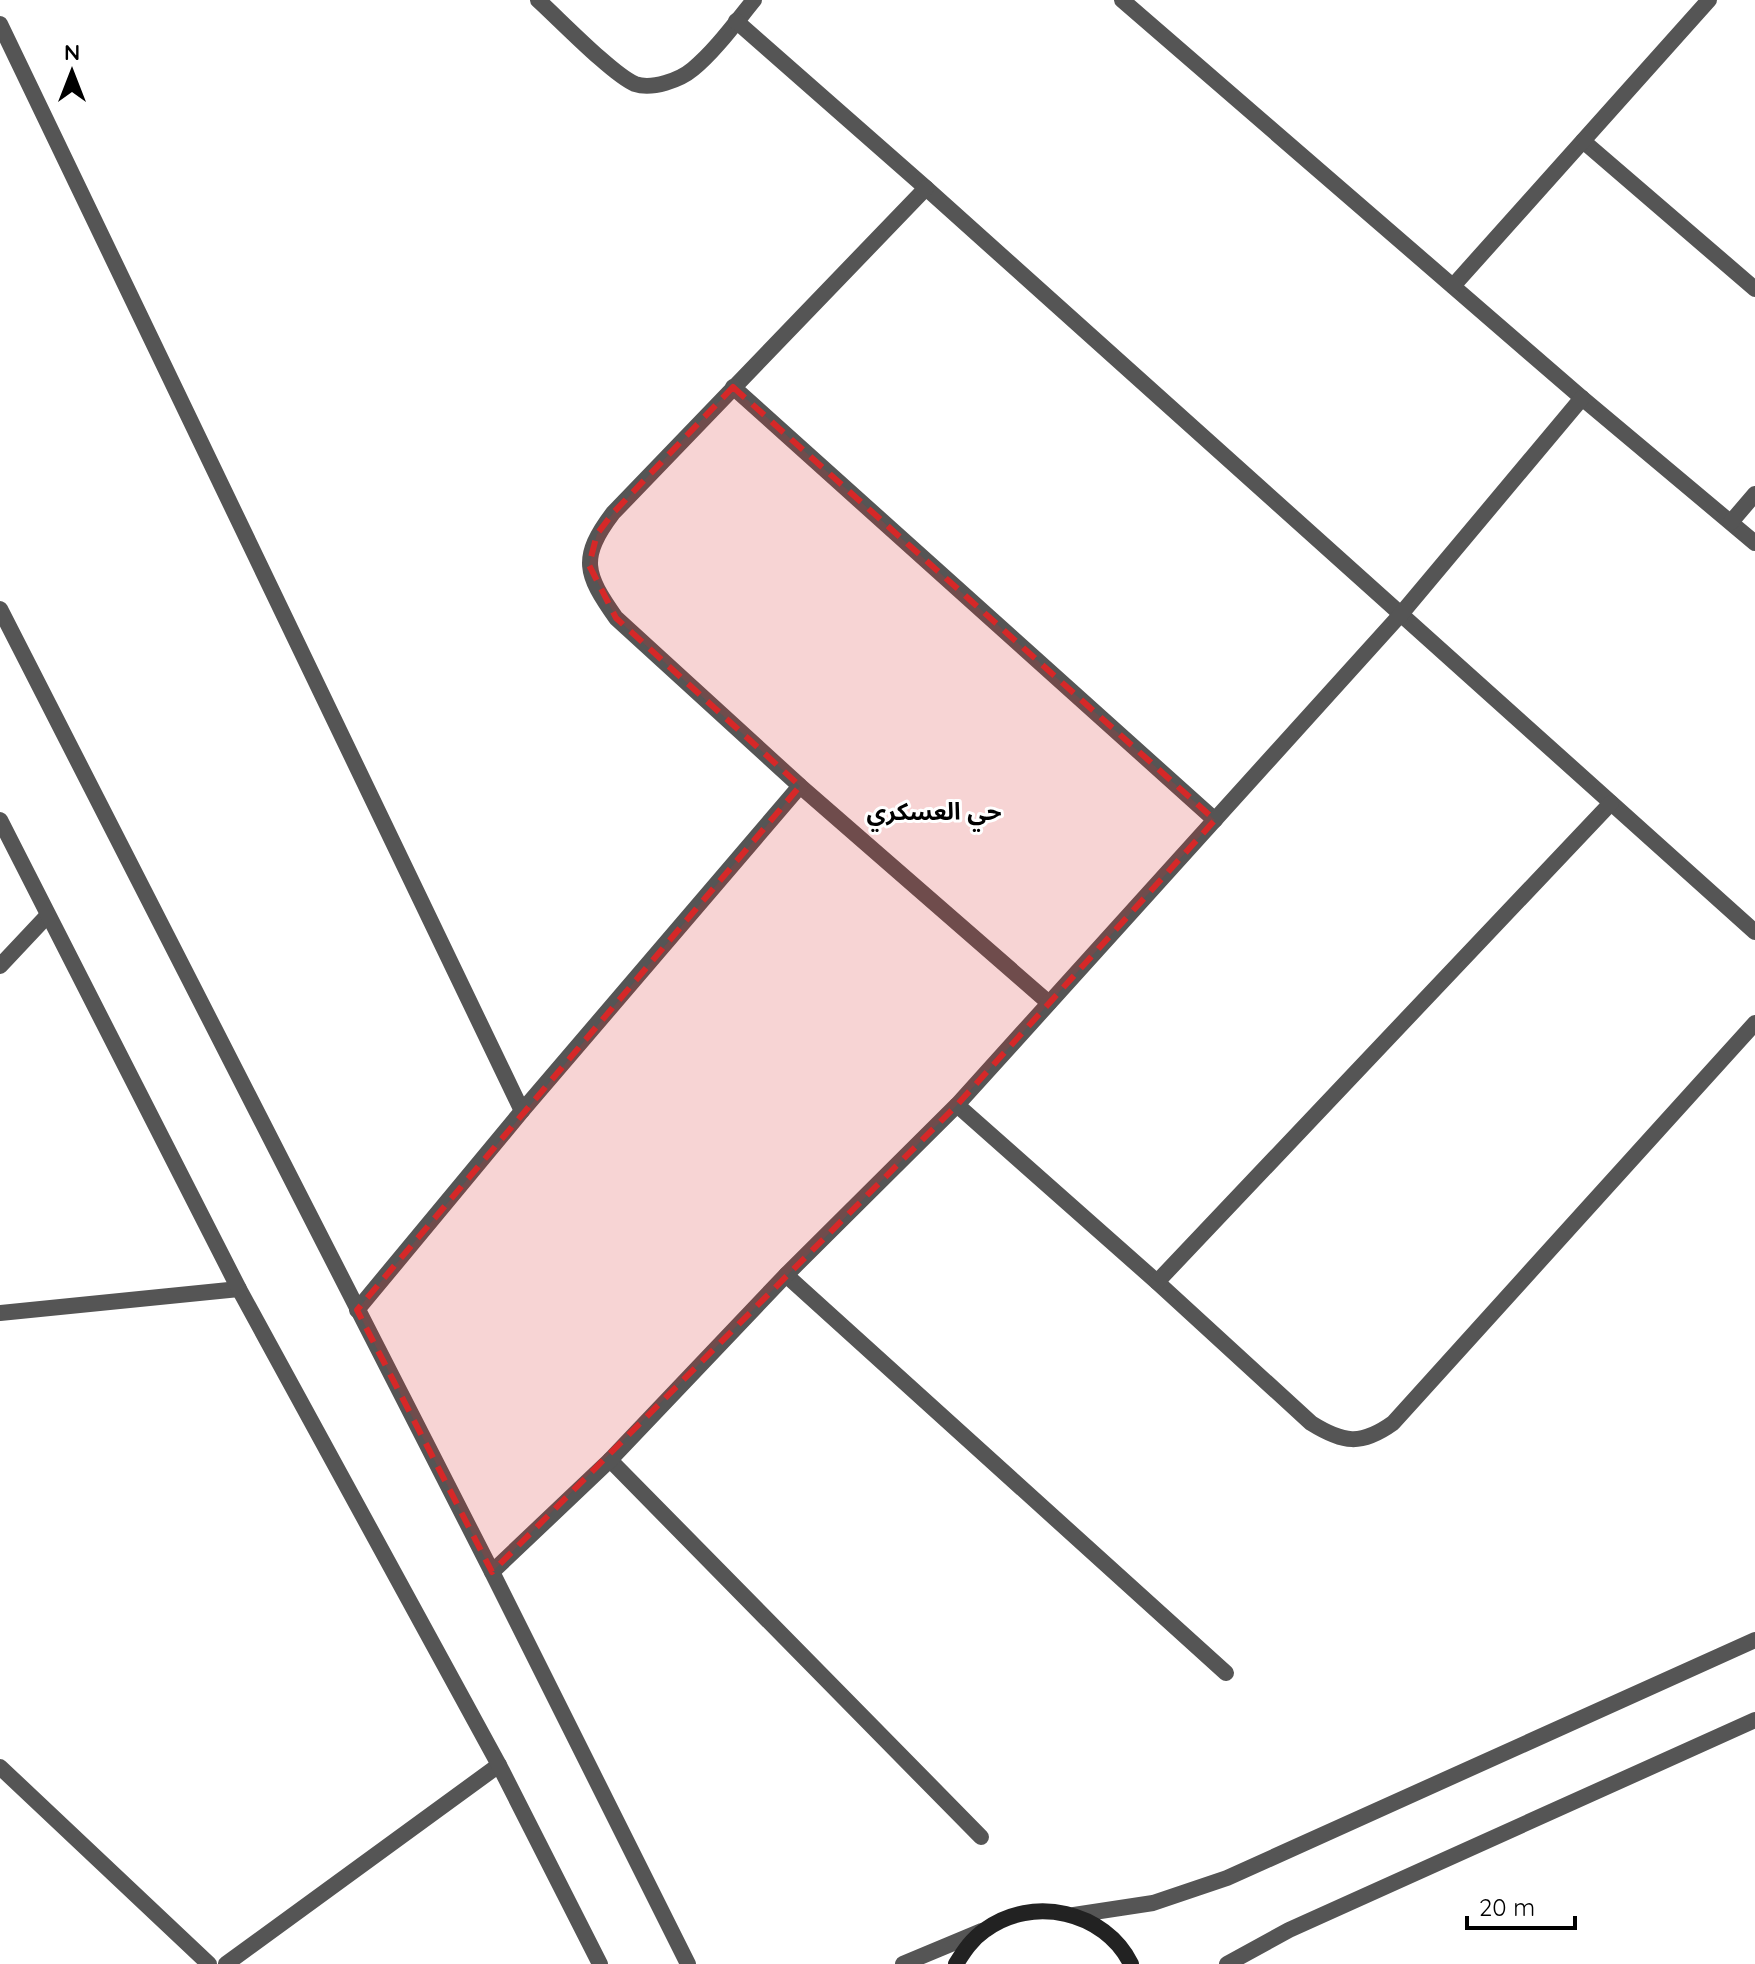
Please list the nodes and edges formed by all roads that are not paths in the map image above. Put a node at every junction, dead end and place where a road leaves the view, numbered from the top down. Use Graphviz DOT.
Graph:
graph roads {
  1 [pos="538,0"];
  2 [pos="754,0"];
  3 [pos="1709,0"];
  4 [pos="1130,2"];
  5 [pos="736,21"];
  6 [pos="0,24"];
  7 [pos="1583,141"];
  8 [pos="926,188"];
  9 [pos="1453,286"];
  10 [pos="1755,289"];
  11 [pos="733,387"];
  12 [pos="1582,398"];
  13 [pos="1755,494"];
  14 [pos="1731,522"];
  15 [pos="1755,543"];
  16 [pos="0,609"];
  17 [pos="1401,614"];
  18 [pos="800,786"];
  19 [pos="1611,803"];
  20 [pos="0,820"];
  21 [pos="1215,820"];
  22 [pos="47,916"];
  23 [pos="1755,932"];
  24 [pos="0,966"];
  25 [pos="1049,1003"];
  26 [pos="1755,1023"];
  27 [pos="957,1105"];
  28 [pos="522,1111"];
  29 [pos="786,1275"];
  30 [pos="1157,1282"];
  31 [pos="239,1289"];
  32 [pos="357,1310"];
  33 [pos="0,1313"];
  34 [pos="610,1460"];
  35 [pos="492,1572"];
  36 [pos="1755,1640"];
  37 [pos="1226,1673"];
  38 [pos="1755,1720"];
  39 [pos="499,1765"];
  40 [pos="0,1767"];
  41 [pos="981,1837"];
  42 [pos="1074,1915"];
  43 [pos="984,1931"];
  44 [pos="209,1964"];
  45 [pos="226,1964"];
  46 [pos="600,1964"];
  47 [pos="688,1964"];
  48 [pos="903,1964"];
  49 [pos="956,1964"];
  50 [pos="1131,1964"];
  51 [pos="1227,1964"];
  1 -- 5 [label="street"];
  2 -- 5 [label="street"];
  3 -- 7 [label="street"];
  4 -- 9 [label="street"];
  5 -- 8 [label="street"];
  6 -- 28 [label="street"];
  7 -- 9 [label="street"];
  7 -- 10 [label="street"];
  8 -- 11 [label="street"];
  8 -- 17 [label="street"];
  9 -- 12 [label="street"];
  11 -- 18 [label="street"];
  11 -- 21 [label="street"];
  12 -- 14 [label="street"];
  12 -- 17 [label="street"];
  13 -- 14 [label="street"];
  14 -- 15 [label="street"];
  16 -- 32 [label="street"];
  17 -- 19 [label="street"];
  17 -- 21 [label="street"];
  18 -- 25 [label="street"];
  18 -- 28 [label="street"];
  19 -- 23 [label="street"];
  19 -- 30 [label="street"];
  20 -- 22 [label="street"];
  21 -- 25 [label="street"];
  22 -- 24 [label="street"];
  22 -- 31 [label="street"];
  25 -- 27 [label="street"];
  26 -- 30 [label="street"];
  27 -- 29 [label="street"];
  27 -- 30 [label="street"];
  28 -- 32 [label="street"];
  29 -- 34 [label="street"];
  29 -- 37 [label="street"];
  31 -- 33 [label="street"];
  31 -- 39 [label="street"];
  32 -- 35 [label="street"];
  34 -- 35 [label="street"];
  34 -- 41 [label="street"];
  35 -- 47 [label="street"];
  36 -- 42 [label="street"];
  38 -- 51 [label="street"];
  39 -- 45 [label="street"];
  39 -- 46 [label="street"];
  40 -- 44 [label="street"];
  42 -- 43 [label="main road"];
  42 -- 50 [label="main road"];
  43 -- 48 [label="street"];
  43 -- 49 [label="main road"];
}
